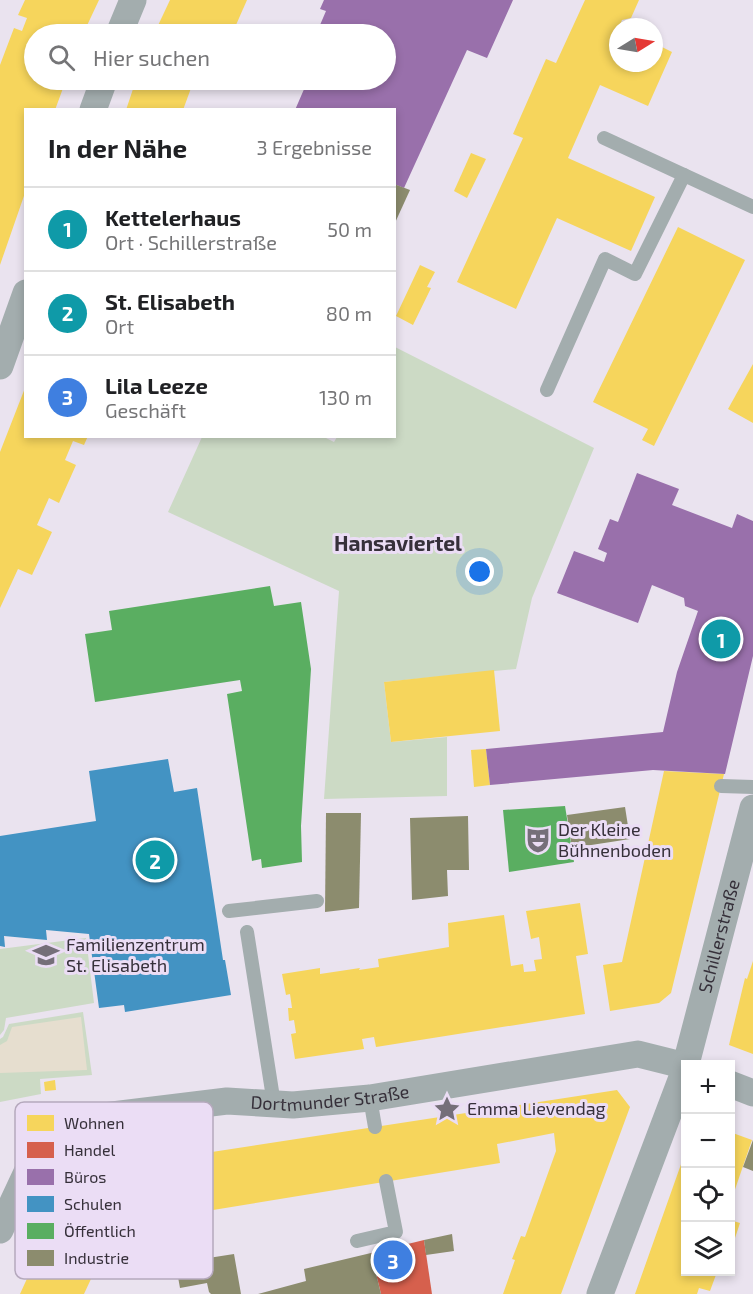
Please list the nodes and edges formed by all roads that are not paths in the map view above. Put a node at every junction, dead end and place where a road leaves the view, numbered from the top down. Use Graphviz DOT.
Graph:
graph roads {
  1 [pos="133,0"];
  2 [pos="123,24"];
  3 [pos="100,90"];
  4 [pos="94,108"];
  5 [pos="604,138"];
  6 [pos="684,175"];
  7 [pos="753,207"];
  8 [pos="24,299"];
  9 [pos="0,366"];
  10 [pos="547,390"];
  11 [pos="721,786"];
  12 [pos="753,787"];
  13 [pos="753,808"];
  14 [pos="317,900"];
  15 [pos="229,911"];
  16 [pos="248,932"];
  17 [pos="688,1060"];
  18 [pos="681,1065"];
  19 [pos="681,1079"];
  20 [pos="735,1086"];
  21 [pos="753,1093"];
  22 [pos="370,1098"];
  23 [pos="213,1103"];
  24 [pos="274,1104"];
  25 [pos="375,1127"];
  26 [pos="13,1175"];
  27 [pos="386,1181"];
  28 [pos="0,1230"];
  29 [pos="357,1241"];
  30 [pos="600,1294"];
  1 -- 2 [label="street"];
  3 -- 4 [label="street"];
  5 -- 6 [label="lane"];
  6 -- 7 [label="lane"];
  6 -- 10 [label="lane"];
  8 -- 9 [label="street"];
  11 -- 12 [label="lane"];
  13 -- 17 [label="street, Schillerstraße"];
  14 -- 15 [label="lane"];
  16 -- 24 [label="lane"];
  18 -- 22 [label="street, Dortmunder Straße"];
  19 -- 30 [label="street, Schillerstraße"];
  20 -- 21 [label="street"];
  22 -- 24 [label="street, Dortmunder Straße"];
  22 -- 25 [label="lane"];
  23 -- 24 [label="street, Dortmunder Straße"];
  26 -- 28 [label="street, Dortmunder Straße"];
  27 -- 29 [label="lane"];
}
